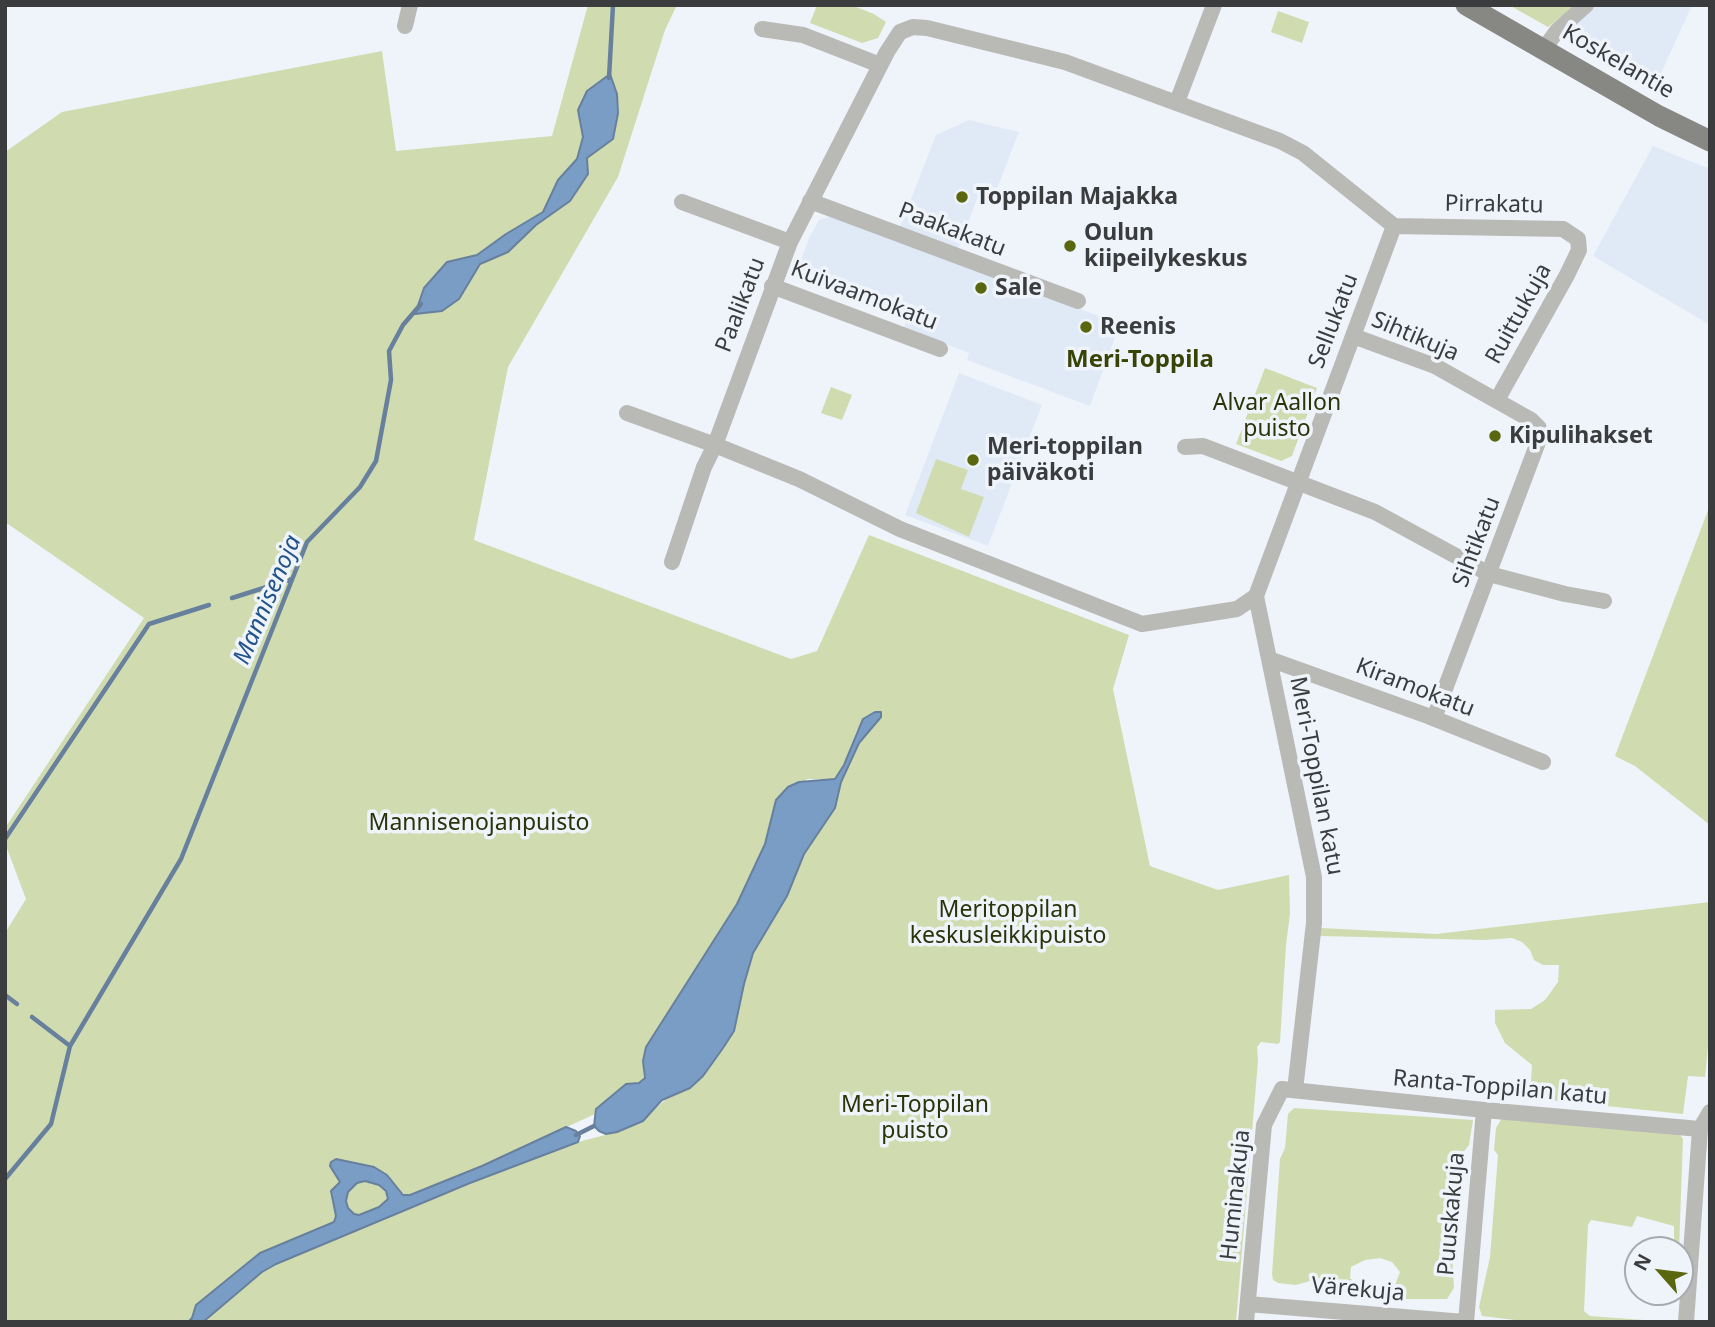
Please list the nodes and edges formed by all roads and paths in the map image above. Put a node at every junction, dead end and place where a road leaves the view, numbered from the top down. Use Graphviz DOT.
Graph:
graph roads {
  1 [pos="410,5"];
  2 [pos="1214,5"];
  3 [pos="1466,5"];
  4 [pos="1586,5"];
  5 [pos="405,26"];
  6 [pos="762,29"];
  7 [pos="1543,50"];
  8 [pos="880,65"];
  9 [pos="1177,103"];
  10 [pos="1710,141"];
  11 [pos="810,201"];
  12 [pos="682,202"];
  13 [pos="1394,226"];
  14 [pos="790,242"];
  15 [pos="1580,250"];
  16 [pos="772,286"];
  17 [pos="1078,301"];
  18 [pos="1353,336"];
  19 [pos="940,349"];
  20 [pos="1497,400"];
  21 [pos="627,413"];
  22 [pos="715,445"];
  23 [pos="1185,447"];
  24 [pos="1297,482"];
  25 [pos="672,562"];
  26 [pos="1489,573"];
  27 [pos="1256,596"];
  28 [pos="1604,601"];
  29 [pos="1269,659"];
  30 [pos="1434,718"];
  31 [pos="1543,762"];
  32 [pos="1295,1090"];
  33 [pos="1484,1110"];
  34 [pos="1710,1112"];
  35 [pos="1700,1129"];
  36 [pos="1248,1304"];
  37 [pos="1247,1322"];
  38 [pos="1465,1322"];
  39 [pos="1686,1322"];
  1 -- 5 [label="street"];
  2 -- 9 [label="street"];
  3 -- 7 [label="main road, Koskelantie"];
  4 -- 7 [label="street"];
  6 -- 8 [label="street"];
  7 -- 10 [label="main road, Koskelantie"];
  8 -- 9 [label="street, Paalikatu"];
  8 -- 11 [label="street, Paalikatu"];
  9 -- 13 [label="street"];
  11 -- 14 [label="street, Paalikatu"];
  11 -- 17 [label="street, Paakakatu"];
  12 -- 14 [label="street"];
  13 -- 15 [label="street, Pirrakatu"];
  13 -- 18 [label="street, Sellukatu"];
  14 -- 16 [label="street, Paalikatu"];
  15 -- 20 [label="street, Ruittukuja"];
  16 -- 19 [label="street, Kuivaamokatu"];
  16 -- 22 [label="street, Paalikatu"];
  18 -- 20 [label="street, Sihtikuja"];
  18 -- 24 [label="street, Sellukatu"];
  20 -- 26 [label="street, Sihtikatu"];
  21 -- 22 [label="street"];
  22 -- 25 [label="street, Paalikatu"];
  22 -- 27 [label="street"];
  23 -- 24 [label="street"];
  24 -- 26 [label="street"];
  24 -- 27 [label="street, Sellukatu"];
  26 -- 28 [label="street"];
  26 -- 30 [label="street, Sihtikatu"];
  27 -- 29 [label="street, Meri-Toppilan katu"];
  29 -- 30 [label="street, Kiramokatu"];
  29 -- 32 [label="street, Meri-Toppilan katu"];
  30 -- 31 [label="street, Kiramokatu"];
  32 -- 33 [label="street, Ranta-Toppilan katu"];
  32 -- 36 [label="street, Huminakuja"];
  33 -- 35 [label="street, Ranta-Toppilan katu"];
  33 -- 38 [label="street, Puuskakuja"];
  34 -- 35 [label="street"];
  35 -- 39 [label="street"];
  36 -- 37 [label="street, Huminakuja"];
  36 -- 38 [label="street, Värekuja"];
}
